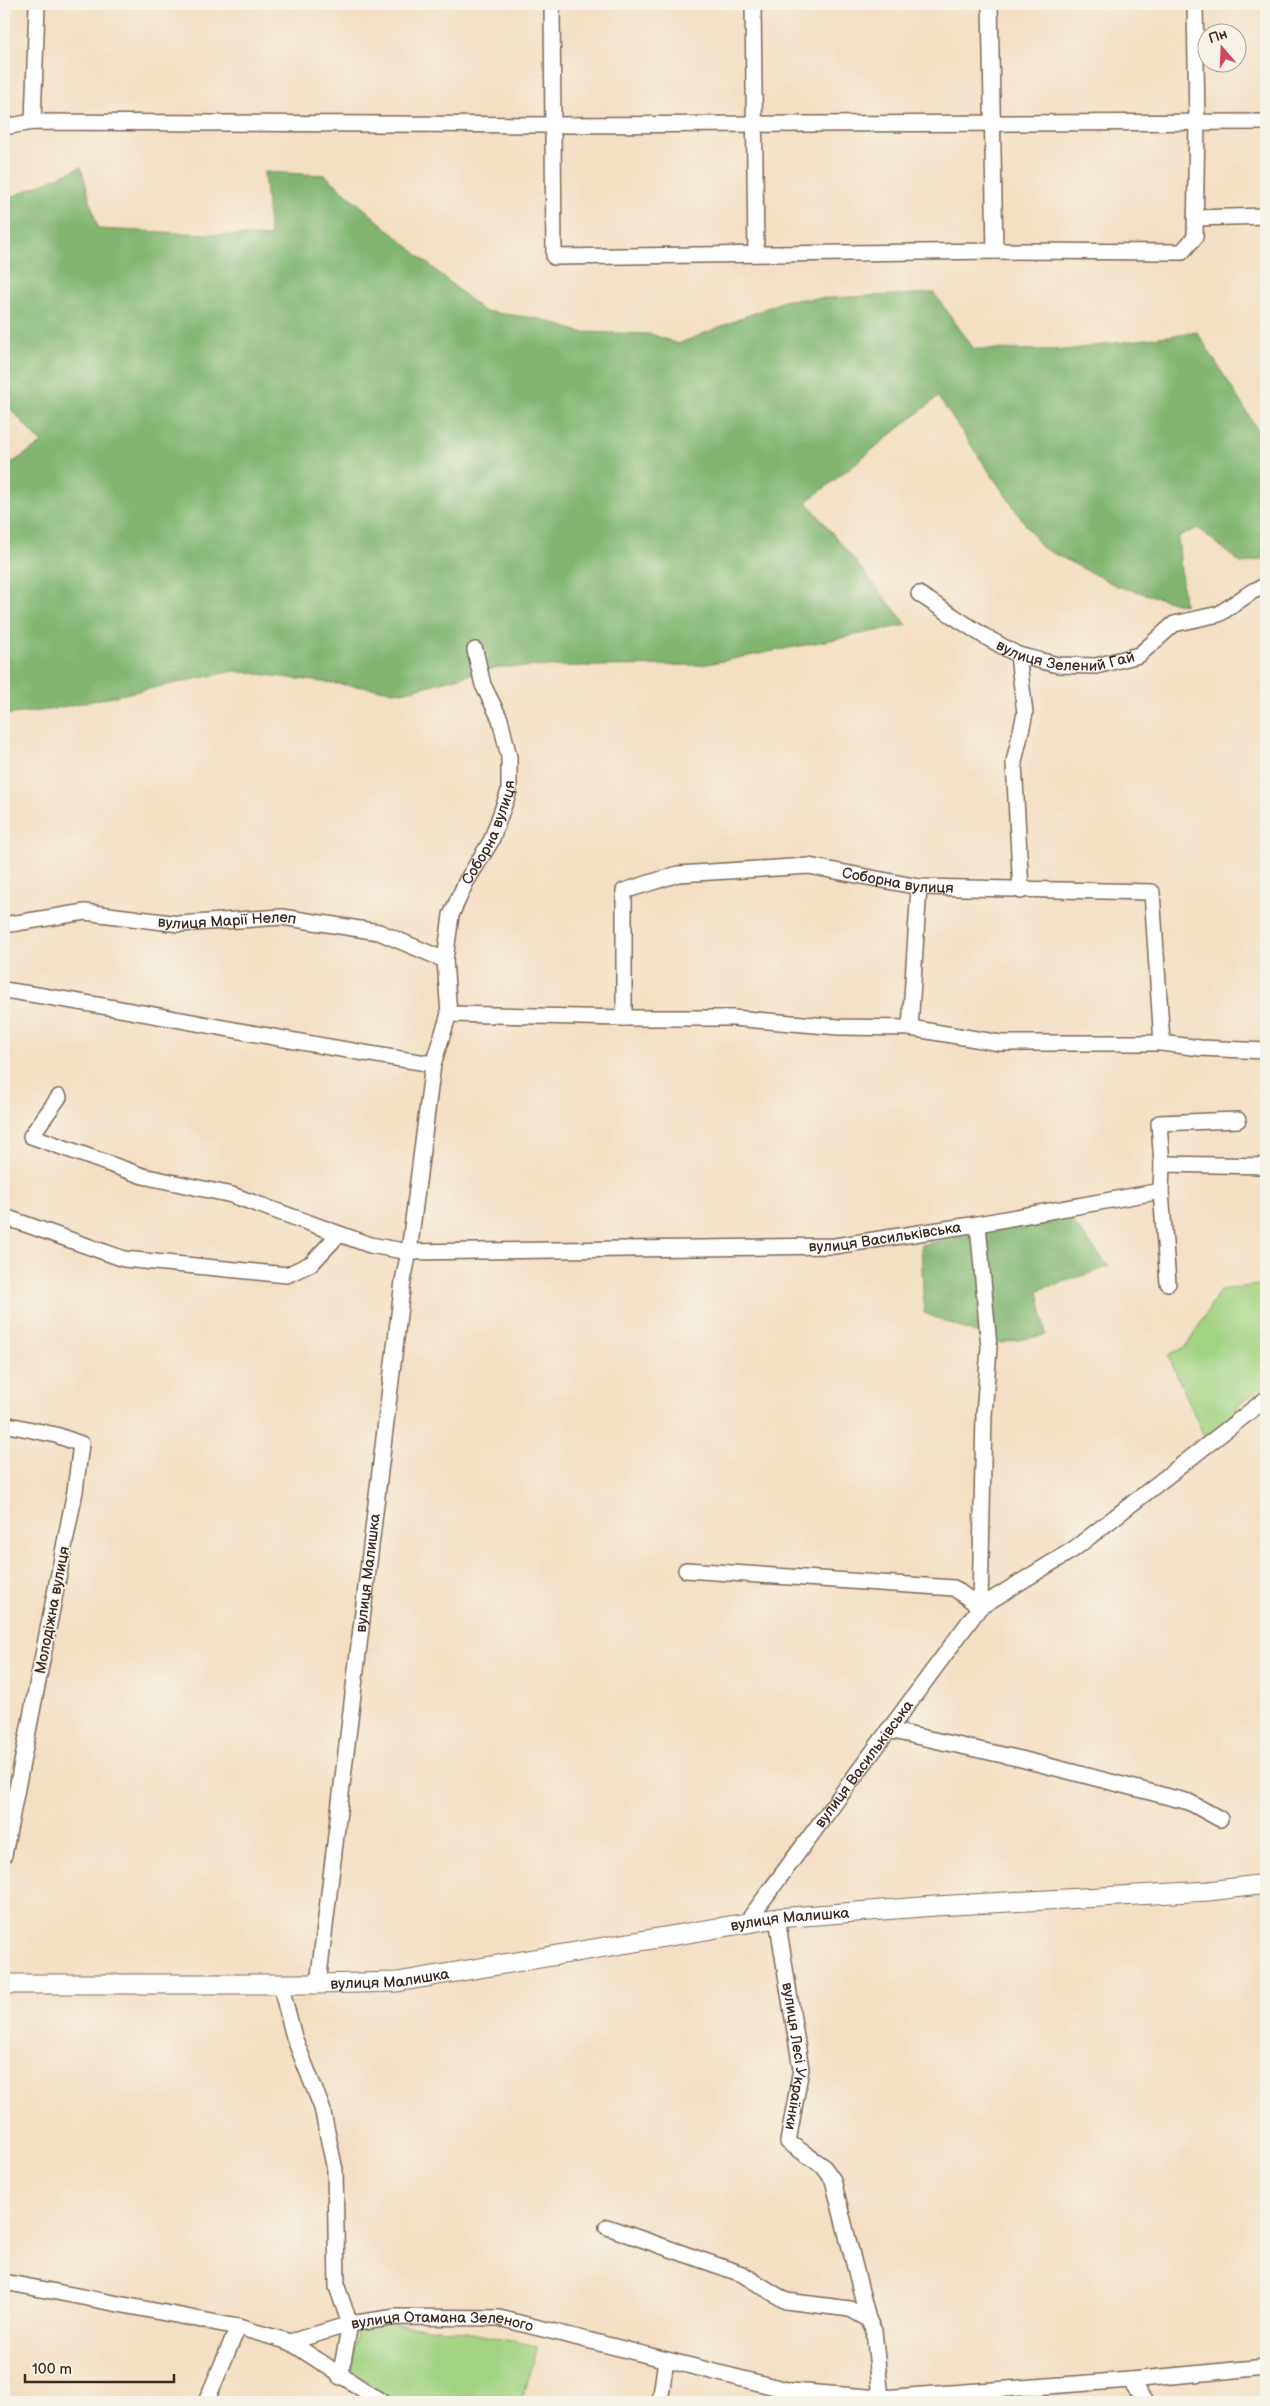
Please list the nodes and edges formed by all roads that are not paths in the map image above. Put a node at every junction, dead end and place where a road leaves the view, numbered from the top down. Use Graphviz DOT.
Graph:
graph roads {
  1 [pos="37,4"];
  2 [pos="552,4"];
  3 [pos="753,4"];
  4 [pos="990,4"];
  5 [pos="1195,4"];
  6 [pos="33,122"];
  7 [pos="1197,122"];
  8 [pos="1266,122"];
  9 [pos="992,123"];
  10 [pos="754,124"];
  11 [pos="553,125"];
  12 [pos="4,127"];
  13 [pos="1266,216"];
  14 [pos="1195,218"];
  15 [pos="994,251"];
  16 [pos="756,254"];
  17 [pos="1266,586"];
  18 [pos="920,594"];
  19 [pos="475,650"];
  20 [pos="1018,655"];
  21 [pos="919,887"];
  22 [pos="1021,891"];
  23 [pos="4,925"];
  24 [pos="445,960"];
  25 [pos="4,990"];
  26 [pos="449,1014"];
  27 [pos="624,1018"];
  28 [pos="910,1028"];
  29 [pos="1162,1043"];
  30 [pos="1266,1051"];
  31 [pos="433,1064"];
  32 [pos="59,1097"];
  33 [pos="1238,1120"];
  34 [pos="1162,1164"];
  35 [pos="1266,1166"];
  36 [pos="1161,1191"];
  37 [pos="8,1218"];
  38 [pos="978,1224"];
  39 [pos="339,1234"];
  40 [pos="409,1252"];
  41 [pos="1168,1283"];
  42 [pos="1266,1399"];
  43 [pos="4,1424"];
  44 [pos="686,1570"];
  45 [pos="980,1606"];
  46 [pos="888,1730"];
  47 [pos="1220,1819"];
  48 [pos="4,1855"];
  49 [pos="1266,1884"];
  50 [pos="777,1918"];
  51 [pos="746,1923"];
  52 [pos="280,1983"];
  53 [pos="4,1984"];
  54 [pos="318,1984"];
  55 [pos="607,2227"];
  56 [pos="4,2282"];
  57 [pos="868,2319"];
  58 [pos="350,2324"];
  59 [pos="238,2327"];
  60 [pos="290,2342"];
  61 [pos="666,2360"];
  62 [pos="1266,2367"];
  63 [pos="340,2377"];
  64 [pos="1130,2380"];
  65 [pos="881,2398"];
  66 [pos="206,2402"];
  67 [pos="382,2402"];
  68 [pos="660,2402"];
  69 [pos="1145,2402"];
  1 -- 6 [label="street"];
  2 -- 11 [label="street"];
  3 -- 10 [label="street"];
  4 -- 9 [label="street"];
  5 -- 7 [label="street"];
  6 -- 11 [label="street"];
  6 -- 12 [label="street"];
  7 -- 8 [label="street"];
  7 -- 9 [label="street"];
  7 -- 14 [label="street"];
  9 -- 10 [label="street"];
  9 -- 15 [label="street"];
  10 -- 11 [label="street"];
  10 -- 16 [label="street"];
  11 -- 16 [label="street"];
  13 -- 14 [label="street"];
  14 -- 15 [label="street"];
  15 -- 16 [label="street"];
  17 -- 20 [label="street, вулиця Зелений Гай"];
  18 -- 20 [label="street, вулиця Зелений Гай"];
  19 -- 24 [label="street, Соборна вулиця"];
  20 -- 22 [label="street"];
  21 -- 22 [label="street, Соборна вулиця"];
  21 -- 27 [label="street, Соборна вулиця"];
  21 -- 28 [label="street"];
  22 -- 29 [label="street, Соборна вулиця"];
  23 -- 24 [label="street, вулиця Марії Нелеп"];
  24 -- 26 [label="street, Соборна вулиця"];
  25 -- 31 [label="street"];
  26 -- 27 [label="street"];
  26 -- 31 [label="street, Соборна вулиця"];
  27 -- 28 [label="street"];
  28 -- 29 [label="street"];
  29 -- 30 [label="street"];
  31 -- 40 [label="street, Соборна вулиця"];
  32 -- 39 [label="street, вулиця Васильківська"];
  33 -- 34 [label="street"];
  34 -- 35 [label="street"];
  34 -- 36 [label="street"];
  36 -- 38 [label="street"];
  36 -- 41 [label="street"];
  37 -- 39 [label="street"];
  38 -- 40 [label="street, вулиця Васильківська"];
  38 -- 45 [label="street, вулиця Васильківська"];
  39 -- 40 [label="street, вулиця Васильківська"];
  40 -- 54 [label="street, вулиця Малишка"];
  42 -- 45 [label="street, вулиця Васильківська"];
  43 -- 48 [label="street, Молодіжна вулиця"];
  44 -- 45 [label="street"];
  45 -- 46 [label="street, вулиця Васильківська"];
  46 -- 47 [label="street"];
  46 -- 51 [label="street, вулиця Васильківська"];
  49 -- 50 [label="main road, вулиця Малишка"];
  50 -- 51 [label="main road, вулиця Малишка"];
  50 -- 57 [label="street, вулиця Лесі Українки"];
  51 -- 54 [label="main road, вулиця Малишка"];
  52 -- 53 [label="main road, вулиця Малишка"];
  52 -- 54 [label="main road, вулиця Малишка"];
  52 -- 58 [label="street"];
  55 -- 57 [label="street"];
  56 -- 59 [label="street"];
  57 -- 65 [label="street"];
  58 -- 60 [label="street, вулиця Отамана Зеленого"];
  58 -- 61 [label="street, вулиця Отамана Зеленого"];
  58 -- 63 [label="street"];
  59 -- 60 [label="street"];
  59 -- 66 [label="street"];
  60 -- 63 [label="street"];
  61 -- 65 [label="street, вулиця Отамана Зеленого"];
  61 -- 68 [label="street"];
  62 -- 64 [label="street, вулиця Отамана Зеленого"];
  63 -- 67 [label="street"];
  64 -- 65 [label="street, вулиця Отамана Зеленого"];
  64 -- 69 [label="street"];
}
